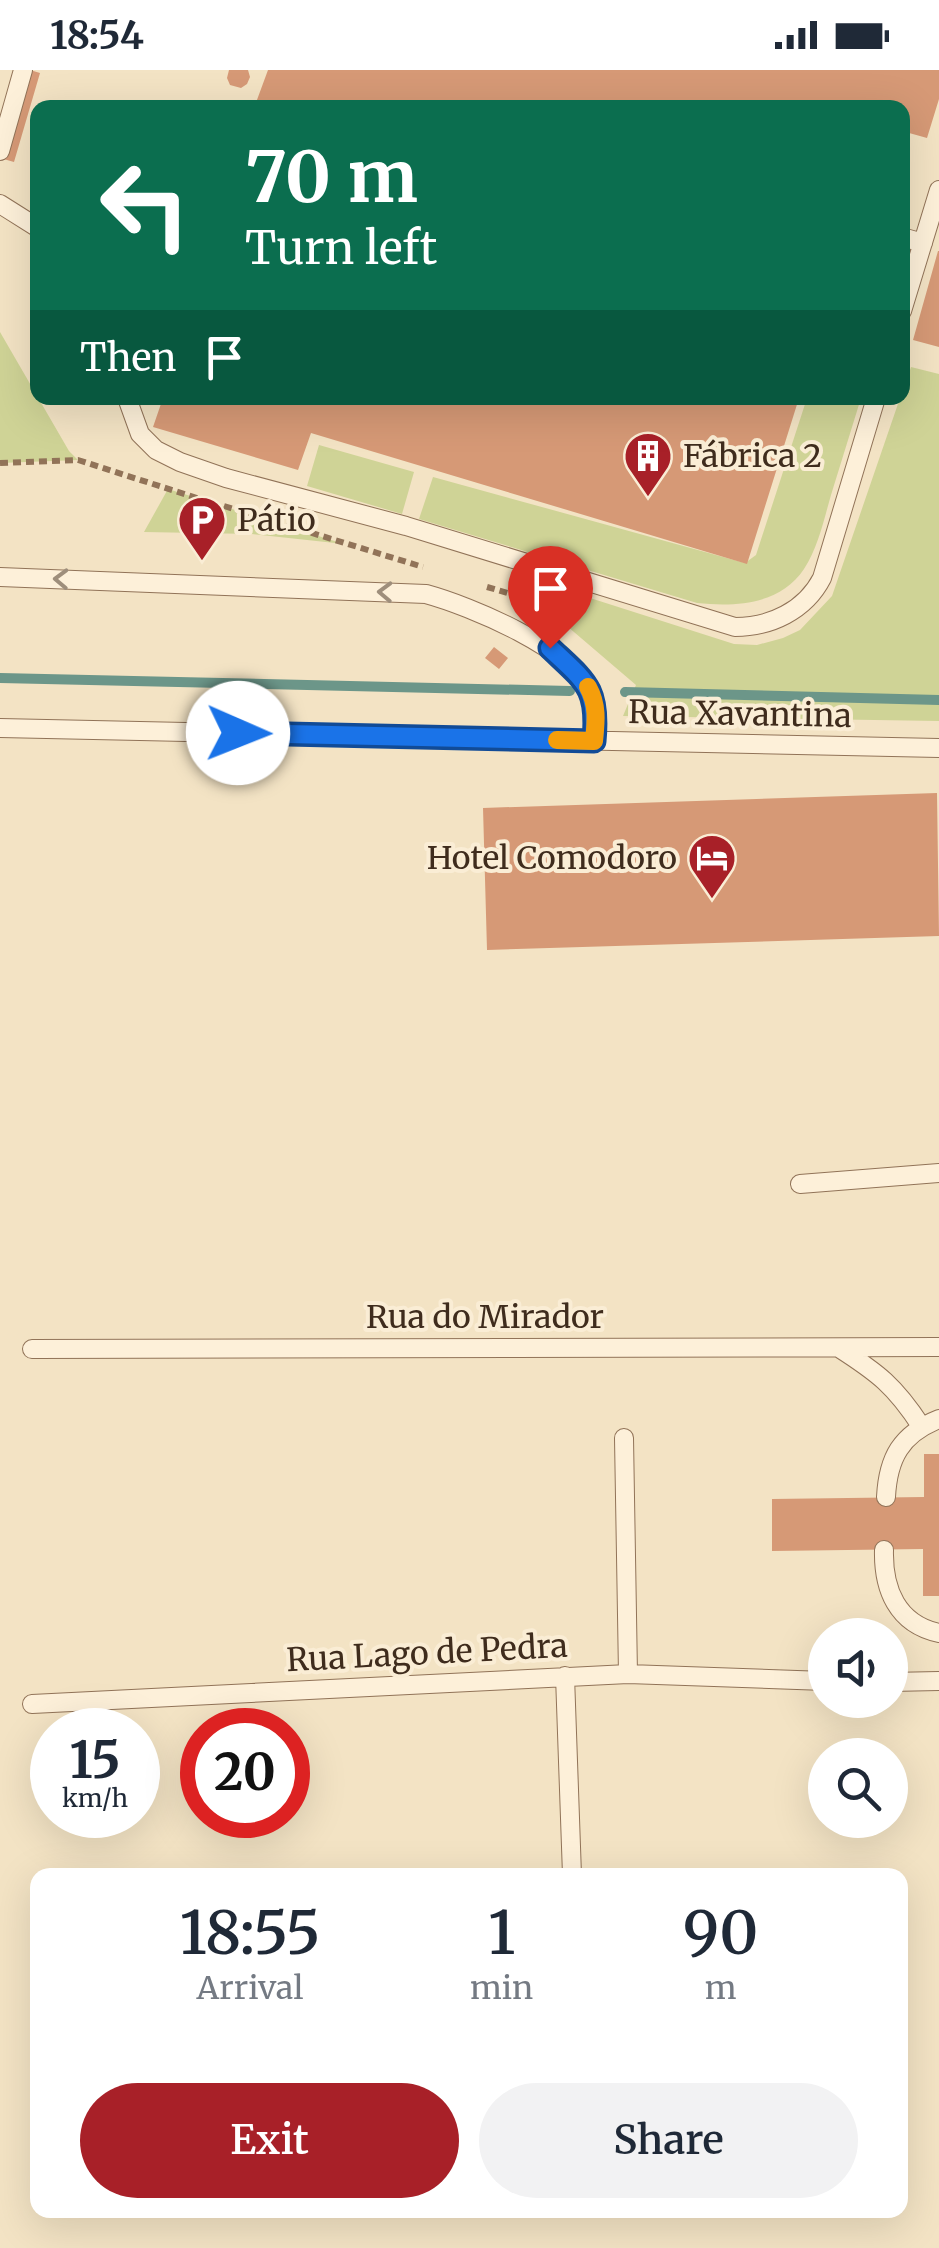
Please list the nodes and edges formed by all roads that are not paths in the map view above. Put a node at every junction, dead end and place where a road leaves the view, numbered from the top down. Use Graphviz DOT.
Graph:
graph roads {
  1 [pos="23,70"];
  2 [pos="0,151"];
  3 [pos="939,190"];
  4 [pos="0,204"];
  5 [pos="30,223"];
  6 [pos="910,239"];
  7 [pos="923,242"];
  8 [pos="910,284"];
  9 [pos="130,405"];
  10 [pos="874,405"];
  11 [pos="0,576"];
  12 [pos="0,728"];
  13 [pos="594,741"];
  14 [pos="939,748"];
  15 [pos="939,1173"];
  16 [pos="800,1184"];
  17 [pos="836,1346"];
  18 [pos="32,1348"];
  19 [pos="939,1348"];
  20 [pos="939,1419"];
  21 [pos="921,1426"];
  22 [pos="624,1438"];
  23 [pos="886,1498"];
  24 [pos="884,1550"];
  25 [pos="939,1633"];
  26 [pos="628,1674"];
  27 [pos="566,1676"];
  28 [pos="808,1680"];
  29 [pos="908,1682"];
  30 [pos="939,1682"];
  31 [pos="32,1704"];
  32 [pos="572,1868"];
  1 -- 2 [label="lane"];
  3 -- 7 [label="lane"];
  4 -- 5 [label="lane"];
  6 -- 7 [label="lane"];
  7 -- 8 [label="lane"];
  9 -- 10 [label="lane"];
  13 -- 11 [label="lane, one-way"];
  12 -- 13 [label="lane, Rua Xavantina"];
  13 -- 14 [label="lane, Rua Xavantina"];
  15 -- 16 [label="lane"];
  17 -- 18 [label="lane, Rua do Mirador"];
  17 -- 19 [label="lane, Rua do Mirador"];
  17 -- 21 [label="lane"];
  20 -- 21 [label="lane"];
  21 -- 23 [label="lane"];
  22 -- 26 [label="lane"];
  24 -- 25 [label="lane"];
  26 -- 27 [label="lane, Rua Lago de Pedra"];
  26 -- 28 [label="lane, Rua Lago de Pedra"];
  27 -- 31 [label="lane, Rua Lago de Pedra"];
  27 -- 32 [label="lane"];
  29 -- 30 [label="lane"];
}
